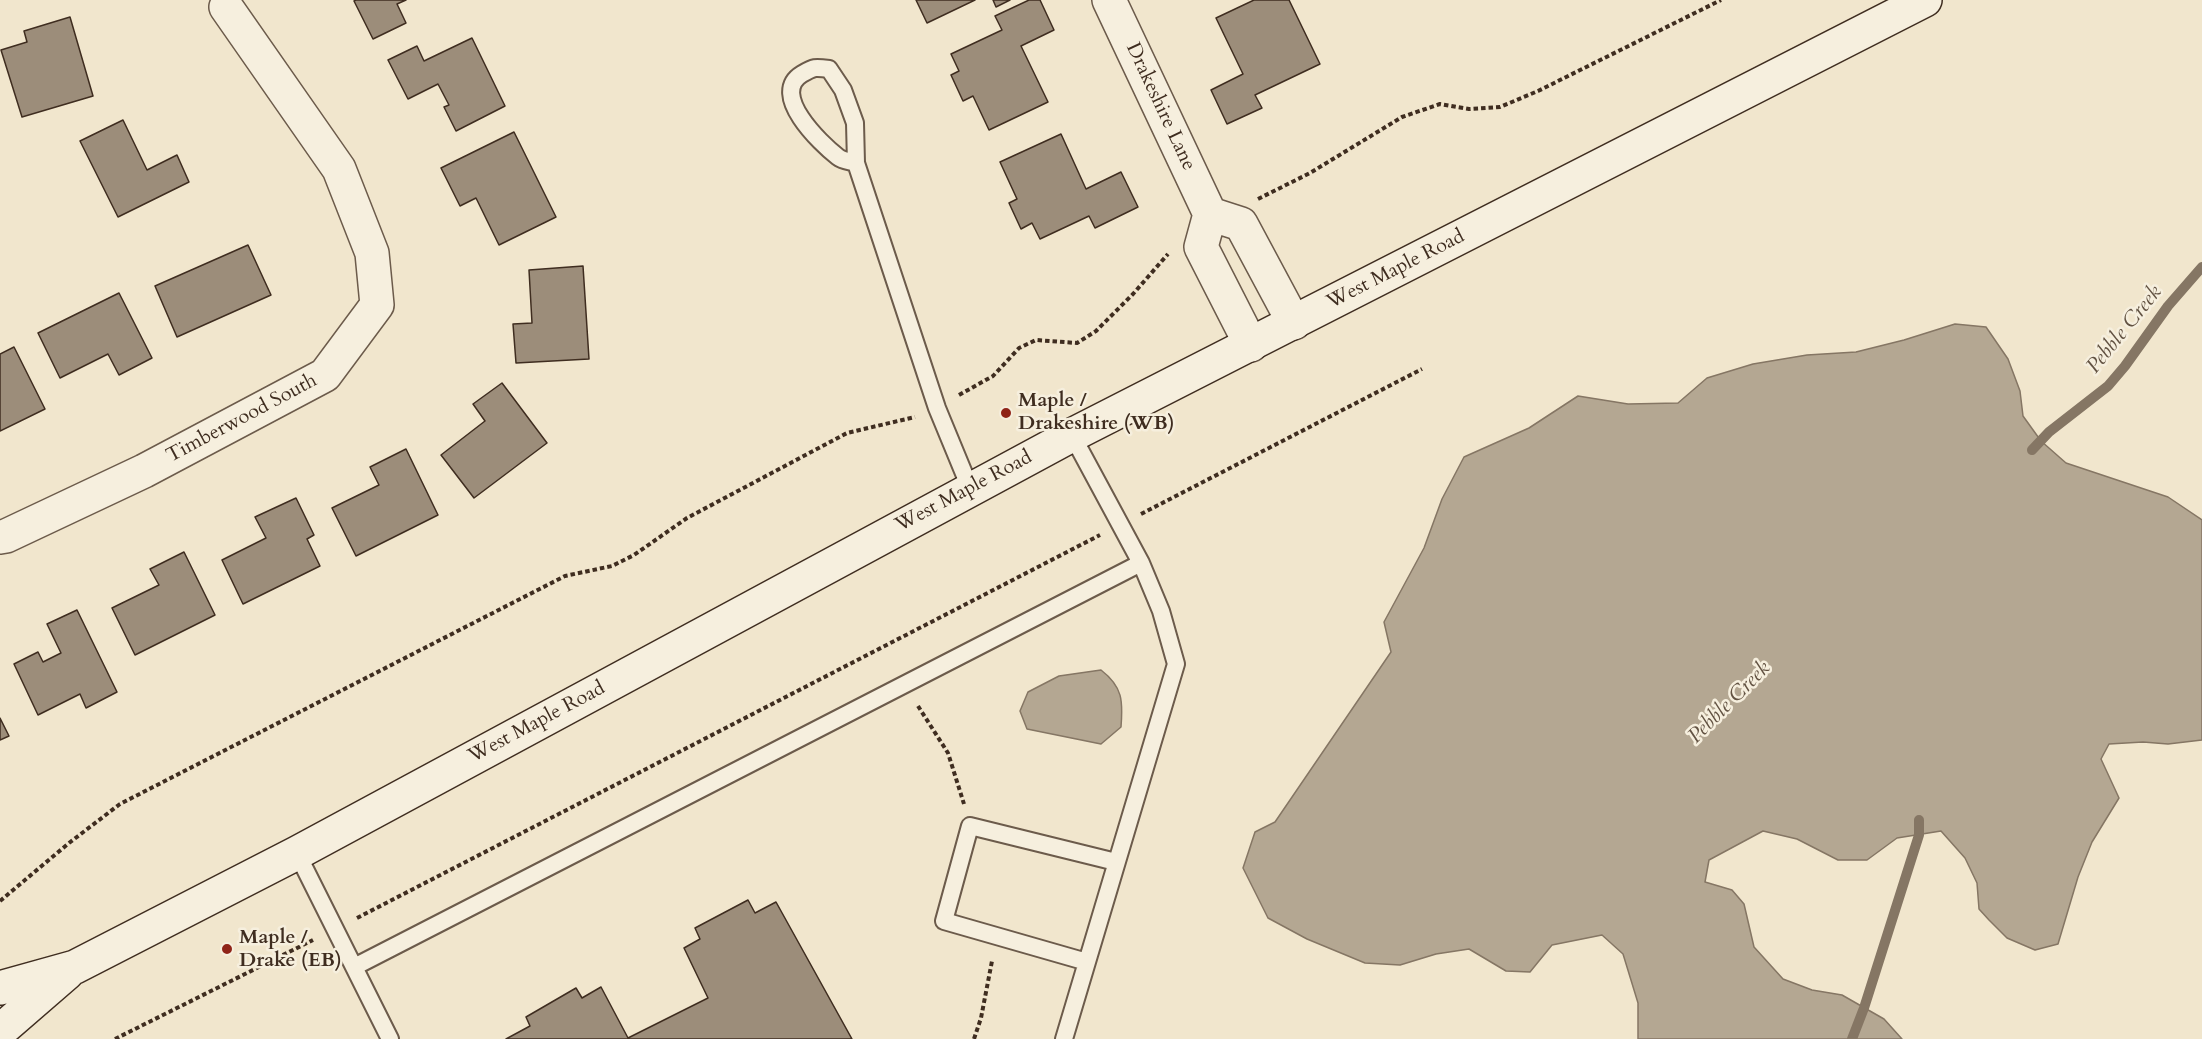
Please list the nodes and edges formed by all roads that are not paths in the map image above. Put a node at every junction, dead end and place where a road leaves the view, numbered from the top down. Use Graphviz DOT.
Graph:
graph roads {
  1 [pos="1109,0"];
  2 [pos="1925,0"];
  3 [pos="226,7"];
  4 [pos="856,163"];
  5 [pos="1210,214"];
  6 [pos="1294,323"];
  7 [pos="1251,345"];
  8 [pos="1072,435"];
  9 [pos="970,488"];
  10 [pos="0,537"];
  11 [pos="1141,563"];
  12 [pos="297,853"];
  13 [pos="1116,862"];
  14 [pos="1087,962"];
  15 [pos="75,966"];
  16 [pos="354,968"];
  17 [pos="0,988"];
  18 [pos="0,1030"];
  19 [pos="390,1039"];
  20 [pos="1064,1039"];
  1 -- 5 [label="main road, Drakeshire Lane"];
  2 -- 6 [label="main road, West Maple Road"];
  3 -- 10 [label="main road, Timberwood South"];
  4 -- 4 [label="lane"];
  4 -- 9 [label="lane"];
  5 -- 6 [label="main road"];
  5 -- 7 [label="main road"];
  6 -- 7 [label="main road, West Maple Road"];
  7 -- 8 [label="main road, West Maple Road"];
  8 -- 9 [label="main road, West Maple Road"];
  8 -- 11 [label="lane"];
  9 -- 12 [label="main road, West Maple Road"];
  11 -- 13 [label="lane"];
  11 -- 16 [label="lane"];
  12 -- 15 [label="main road, West Maple Road"];
  12 -- 16 [label="lane"];
  13 -- 14 [label="lane"];
  13 -- 14 [label="lane"];
  14 -- 20 [label="lane"];
  15 -- 17 [label="main road, West Maple Road"];
  15 -- 18 [label="main road, West Maple Road"];
  16 -- 19 [label="lane"];
}
